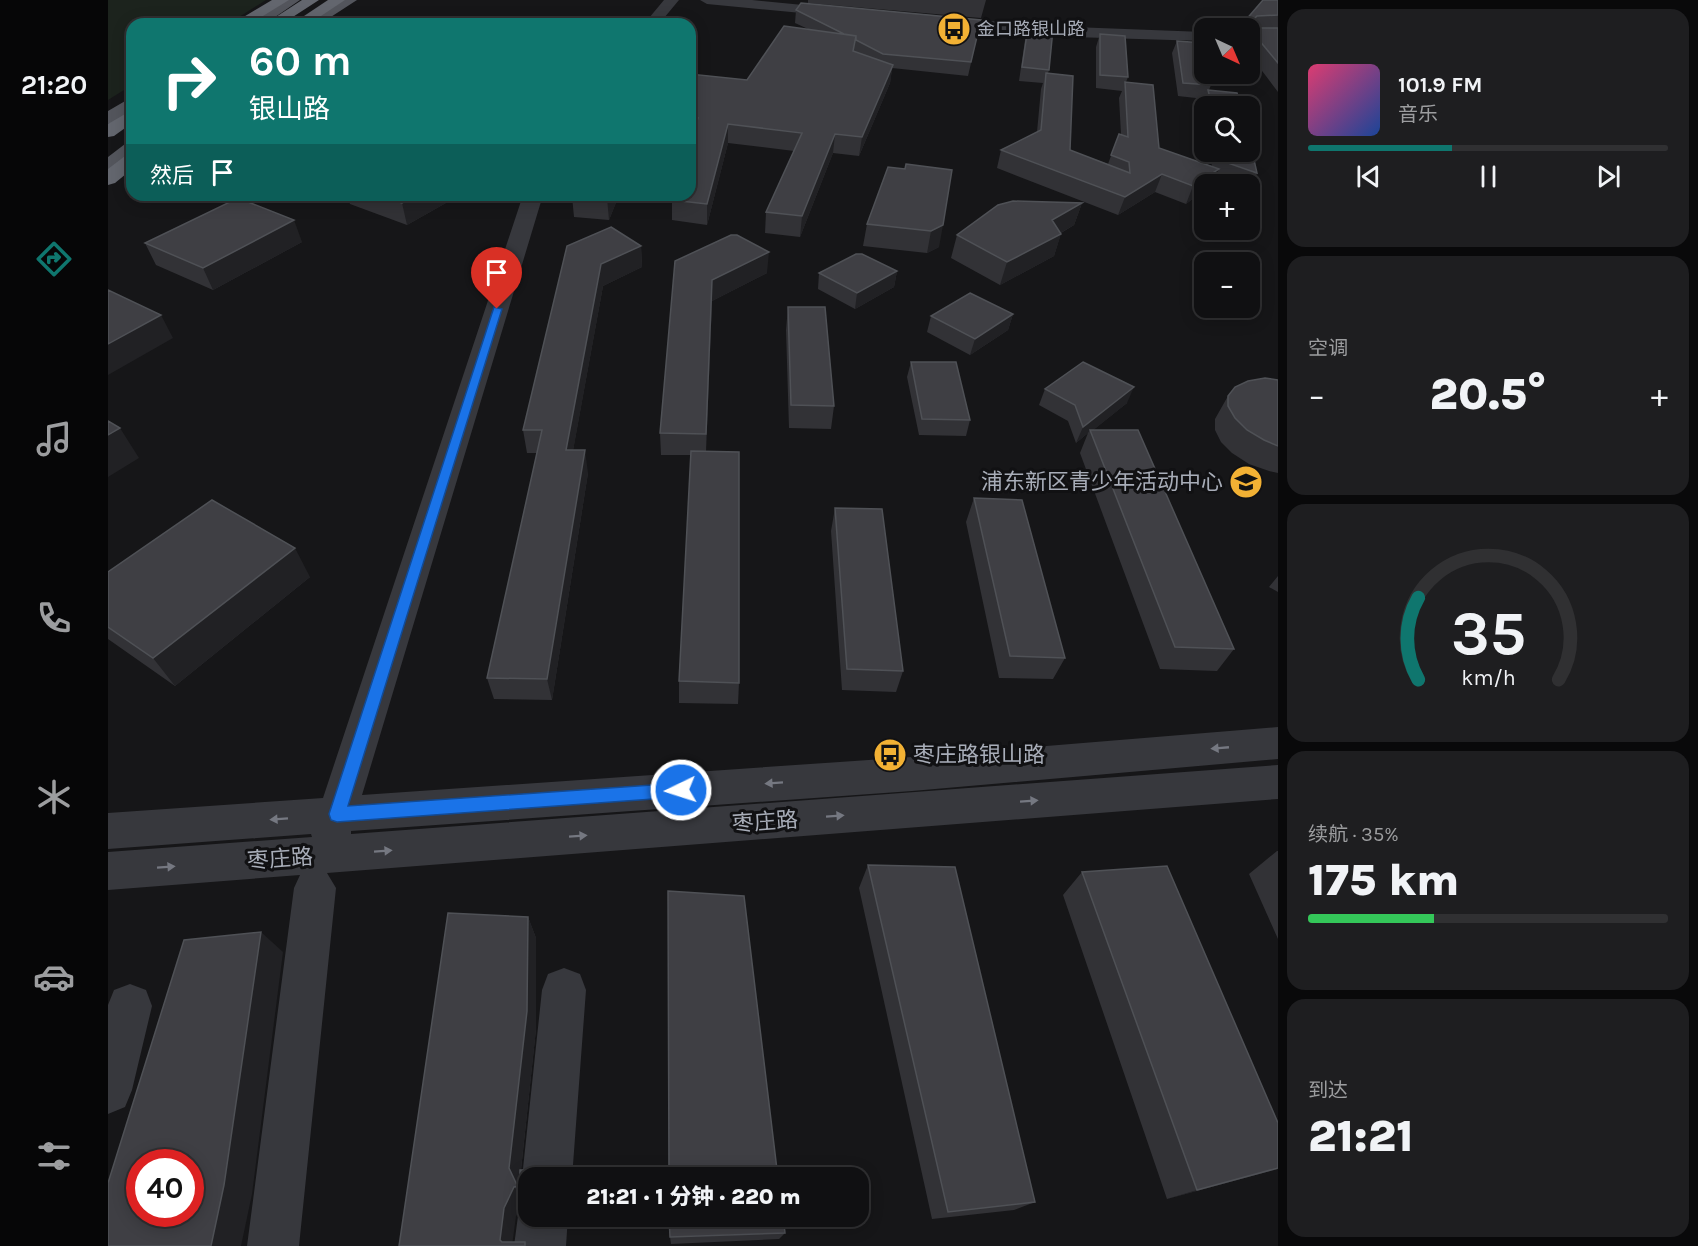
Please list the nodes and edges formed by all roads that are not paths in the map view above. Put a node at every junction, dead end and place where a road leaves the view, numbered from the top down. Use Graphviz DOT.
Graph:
graph roads {
  1 [pos="282,0"];
  2 [pos="292,0"];
  3 [pos="312,0"];
  4 [pos="321,0"];
  5 [pos="338,0"];
  6 [pos="350,0"];
  7 [pos="672,0"];
  8 [pos="707,0"];
  9 [pos="859,14"];
  10 [pos="250,18"];
  11 [pos="264,18"];
  12 [pos="282,18"];
  13 [pos="304,18"];
  14 [pos="308,18"];
  15 [pos="320,18"];
  16 [pos="656,18"];
  17 [pos="916,20"];
  18 [pos="1194,37"];
  19 [pos="126,97"];
  20 [pos="126,106"];
  21 [pos="108,109"];
  22 [pos="108,119"];
  23 [pos="126,120"];
  24 [pos="108,132"];
  25 [pos="126,142"];
  26 [pos="126,152"];
  27 [pos="108,155"];
  28 [pos="126,165"];
  29 [pos="108,166"];
  30 [pos="108,179"];
  31 [pos="531,201"];
  32 [pos="1278,743"];
  33 [pos="1278,782"];
  34 [pos="337,814"];
  35 [pos="108,831"];
  36 [pos="108,871"];
  37 [pos="320,872"];
  38 [pos="564,990"];
  39 [pos="130,1006"];
  40 [pos="108,1090"];
  41 [pos="548,1167"];
  42 [pos="542,1227"];
  43 [pos="273,1246"];
  44 [pos="540,1246"];
  1 -- 10 [label="highway"];
  2 -- 11 [label="main road"];
  3 -- 12 [label="highway"];
  4 -- 13 [label="main road"];
  5 -- 14 [label="highway"];
  6 -- 15 [label="main road"];
  7 -- 16 [label="street"];
  8 -- 9 [label="street"];
  17 -- 18 [label="street"];
  19 -- 21 [label="highway"];
  20 -- 22 [label="main road"];
  23 -- 24 [label="highway"];
  25 -- 27 [label="highway"];
  26 -- 29 [label="main road"];
  28 -- 30 [label="highway"];
  31 -- 34 [label="street"];
  32 -- 34 [label="street, 枣庄路, one-way"];
  37 -- 33 [label="street, 枣庄路, one-way"];
  34 -- 35 [label="street, 枣庄路, one-way"];
  34 -- 37 [label="street"];
  36 -- 37 [label="street, 枣庄路, one-way"];
  37 -- 43 [label="street"];
  38 -- 41 [label="street"];
  39 -- 40 [label="street"];
  42 -- 44 [label="street"];
}
